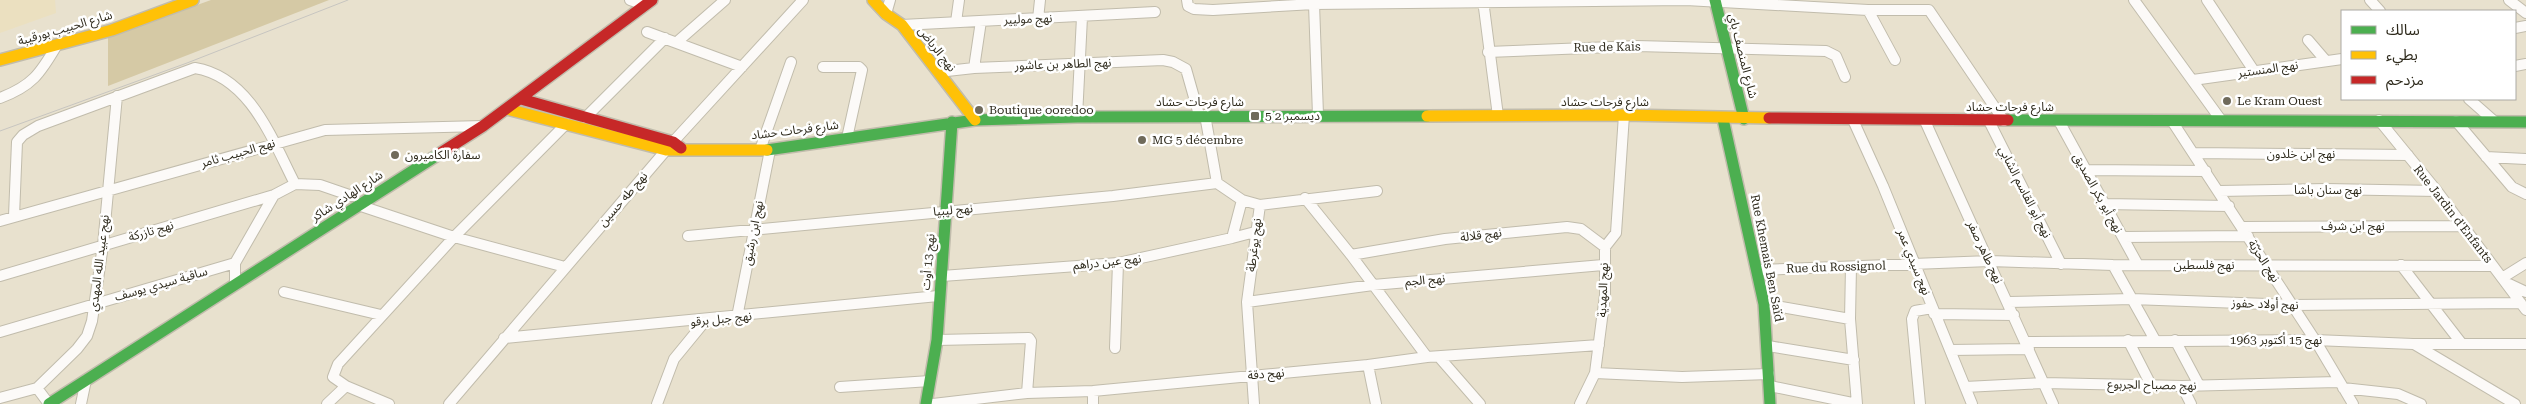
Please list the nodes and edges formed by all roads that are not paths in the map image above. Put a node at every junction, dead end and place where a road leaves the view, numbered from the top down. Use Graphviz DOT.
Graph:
graph roads {
  1 [pos="193,0"];
  2 [pos="630,0"];
  3 [pos="725,0"];
  4 [pos="803,0"];
  5 [pos="873,0"];
  6 [pos="890,0"];
  7 [pos="959,0"];
  8 [pos="1040,0"];
  9 [pos="1619,0"];
  10 [pos="1879,0"];
  11 [pos="2134,0"];
  12 [pos="2207,0"];
  13 [pos="2370,0"];
  14 [pos="2509,0"];
  15 [pos="1278,2"];
  16 [pos="1370,2"];
  17 [pos="1483,2"];
  18 [pos="1716,2"];
  19 [pos="649,3"];
  20 [pos="1188,3"];
  21 [pos="168,4"];
  22 [pos="1314,4"];
  23 [pos="1814,4"];
  24 [pos="1845,5"];
  25 [pos="1868,10"];
  26 [pos="1879,10"];
  27 [pos="2379,10"];
  28 [pos="1154,12"];
  29 [pos="2526,12"];
  30 [pos="886,14"];
  31 [pos="1082,17"];
  32 [pos="1038,19"];
  33 [pos="981,21"];
  34 [pos="956,22"];
  35 [pos="902,26"];
  36 [pos="647,32"];
  37 [pos="665,38"];
  38 [pos="2308,40"];
  39 [pos="677,42"];
  40 [pos="57,45"];
  41 [pos="1726,49"];
  42 [pos="1488,52"];
  43 [pos="2341,59"];
  44 [pos="0,60"];
  45 [pos="1894,60"];
  46 [pos="2326,61"];
  47 [pos="791,62"];
  48 [pos="1080,64"];
  49 [pos="742,67"];
  50 [pos="823,67"];
  51 [pos="974,68"];
  52 [pos="2254,71"];
  53 [pos="938,72"];
  54 [pos="1845,77"];
  55 [pos="2193,80"];
  56 [pos="117,96"];
  57 [pos="0,98"];
  58 [pos="521,99"];
  59 [pos="2470,100"];
  60 [pos="507,109"];
  61 [pos="1202,115"];
  62 [pos="1318,115"];
  63 [pos="1498,116"];
  64 [pos="1624,116"];
  65 [pos="1076,117"];
  66 [pos="585,118"];
  67 [pos="1723,119"];
  68 [pos="1744,119"];
  69 [pos="975,120"];
  70 [pos="1853,120"];
  71 [pos="2222,120"];
  72 [pos="2379,120"];
  73 [pos="1925,121"];
  74 [pos="1989,121"];
  75 [pos="2004,121"];
  76 [pos="2058,121"];
  77 [pos="2172,121"];
  78 [pos="2456,121"];
  79 [pos="2494,121"];
  80 [pos="952,122"];
  81 [pos="2526,122"];
  82 [pos="566,124"];
  83 [pos="483,126"];
  84 [pos="847,138"];
  85 [pos="273,142"];
  86 [pos="669,146"];
  87 [pos="765,150"];
  88 [pos="2194,153"];
  89 [pos="2408,155"];
  90 [pos="2486,157"];
  91 [pos="2526,160"];
  92 [pos="2085,170"];
  93 [pos="2206,171"];
  94 [pos="1217,183"];
  95 [pos="295,184"];
  96 [pos="108,191"];
  97 [pos="1378,191"];
  98 [pos="2218,191"];
  99 [pos="2437,191"];
  100 [pos="2526,194"];
  101 [pos="274,195"];
  102 [pos="1304,198"];
  103 [pos="1242,200"];
  104 [pos="355,201"];
  105 [pos="2104,204"];
  106 [pos="1260,205"];
  107 [pos="2229,206"];
  108 [pos="945,210"];
  109 [pos="14,216"];
  110 [pos="0,221"];
  111 [pos="2463,226"];
  112 [pos="753,230"];
  113 [pos="2245,231"];
  114 [pos="1255,232"];
  115 [pos="688,236"];
  116 [pos="454,237"];
  117 [pos="2123,237"];
  118 [pos="1232,238"];
  119 [pos="103,245"];
  120 [pos="1605,247"];
  121 [pos="1351,255"];
  122 [pos="1990,262"];
  123 [pos="235,263"];
  124 [pos="1118,263"];
  125 [pos="1914,263"];
  126 [pos="2526,263"];
  127 [pos="2061,264"];
  128 [pos="2266,264"];
  129 [pos="1604,265"];
  130 [pos="2113,265"];
  131 [pos="2138,265"];
  132 [pos="2401,265"];
  133 [pos="1851,266"];
  134 [pos="2493,266"];
  135 [pos="565,267"];
  136 [pos="1758,270"];
  137 [pos="0,276"];
  138 [pos="942,276"];
  139 [pos="2504,280"];
  140 [pos="236,284"];
  141 [pos="1373,285"];
  142 [pos="284,292"];
  143 [pos="2526,292"];
  144 [pos="938,296"];
  145 [pos="2132,299"];
  146 [pos="1247,302"];
  147 [pos="2009,302"];
  148 [pos="95,303"];
  149 [pos="1764,304"];
  150 [pos="2292,305"];
  151 [pos="2432,305"];
  152 [pos="2524,307"];
  153 [pos="1933,311"];
  154 [pos="2014,314"];
  155 [pos="381,315"];
  156 [pos="737,317"];
  157 [pos="1850,319"];
  158 [pos="706,320"];
  159 [pos="0,332"];
  160 [pos="504,338"];
  161 [pos="937,340"];
  162 [pos="2128,340"];
  163 [pos="2155,340"];
  164 [pos="2174,340"];
  165 [pos="2315,340"];
  166 [pos="2413,344"];
  167 [pos="2462,344"];
  168 [pos="2526,344"];
  169 [pos="1599,345"];
  170 [pos="2027,345"];
  171 [pos="1768,346"];
  172 [pos="1115,348"];
  173 [pos="1950,350"];
  174 [pos="1439,356"];
  175 [pos="1427,358"];
  176 [pos="1854,360"];
  177 [pos="1368,366"];
  178 [pos="1595,373"];
  179 [pos="1253,374"];
  180 [pos="1769,374"];
  181 [pos="86,380"];
  182 [pos="930,381"];
  183 [pos="2044,383"];
  184 [pos="2151,385"];
  185 [pos="2199,385"];
  186 [pos="2341,385"];
  187 [pos="346,386"];
  188 [pos="1770,386"];
  189 [pos="2182,386"];
  190 [pos="840,387"];
  191 [pos="1965,387"];
  192 [pos="37,388"];
  193 [pos="1093,391"];
  194 [pos="1027,393"];
  195 [pos="2398,394"];
  196 [pos="0,398"];
  197 [pos="49,404"];
  198 [pos="81,404"];
  199 [pos="327,404"];
  200 [pos="389,404"];
  201 [pos="449,404"];
  202 [pos="657,404"];
  203 [pos="926,404"];
  204 [pos="933,404"];
  205 [pos="1093,404"];
  206 [pos="1254,404"];
  207 [pos="1376,404"];
  208 [pos="1480,404"];
  209 [pos="1580,404"];
  210 [pos="1770,404"];
  211 [pos="1857,404"];
  212 [pos="1920,404"];
  213 [pos="1972,404"];
  214 [pos="2054,404"];
  215 [pos="2191,404"];
  216 [pos="2353,404"];
  217 [pos="2405,404"];
  218 [pos="2421,404"];
  219 [pos="2515,404"];
  1 -- 21 [label="street, شارع الحبيب بورقيبة"];
  2 -- 19 [label="street"];
  3 -- 39 [label="street"];
  4 -- 49 [label="street, نهج طه حسين"];
  5 -- 30 [label="street, نهج الرياض"];
  6 -- 30 [label="street"];
  7 -- 34 [label="street"];
  8 -- 32 [label="street"];
  9 -- 17 [label="street"];
  9 -- 18 [label="street"];
  10 -- 26 [label="street"];
  11 -- 55 [label="street"];
  12 -- 52 [label="street"];
  13 -- 27 [label="street"];
  14 -- 29 [label="street"];
  15 -- 20 [label="street"];
  15 -- 22 [label="street"];
  16 -- 17 [label="street"];
  16 -- 22 [label="street"];
  17 -- 42 [label="street"];
  18 -- 23 [label="street"];
  18 -- 41 [label="street, شارع المنصف باي"];
  19 -- 58 [label="street, شارع الهادي شاكر"];
  21 -- 40 [label="street, شارع الحبيب بورقيبة"];
  22 -- 62 [label="street"];
  23 -- 24 [label="street"];
  24 -- 25 [label="street"];
  25 -- 26 [label="street"];
  25 -- 45 [label="street"];
  26 -- 75 [label="street"];
  28 -- 31 [label="street, نهج موليير"];
  30 -- 35 [label="street, نهج الرياض"];
  31 -- 32 [label="street, نهج موليير"];
  31 -- 48 [label="street"];
  32 -- 33 [label="street, نهج موليير"];
  33 -- 34 [label="street, نهج موليير"];
  33 -- 51 [label="street"];
  34 -- 35 [label="street, نهج موليير"];
  35 -- 53 [label="street, نهج الرياض"];
  36 -- 37 [label="street"];
  37 -- 39 [label="street"];
  37 -- 66 [label="street"];
  38 -- 46 [label="street"];
  39 -- 49 [label="street"];
  40 -- 44 [label="street, شارع الحبيب بورقيبة"];
  40 -- 57 [label="street"];
  41 -- 42 [label="street, Rue de Kais"];
  41 -- 54 [label="street, Rue de Kais"];
  41 -- 68 [label="street, شارع المنصف باي"];
  42 -- 63 [label="street"];
  43 -- 46 [label="street, نهج المنستير"];
  46 -- 52 [label="street, نهج المنستير"];
  47 -- 87 [label="street, نهج ابن رشيق"];
  48 -- 51 [label="street, نهج الطاهر بن عاشور"];
  48 -- 61 [label="street, نهج الطاهر بن عاشور"];
  48 -- 65 [label="street"];
  49 -- 86 [label="street, نهج طه حسين"];
  50 -- 84 [label="street"];
  51 -- 53 [label="street, نهج الطاهر بن عاشور"];
  52 -- 55 [label="street, نهج المنستير"];
  53 -- 69 [label="street, نهج الرياض"];
  55 -- 71 [label="street"];
  56 -- 85 [label="street"];
  56 -- 96 [label="street, نهج عبيد الله المهدي"];
  56 -- 109 [label="street"];
  58 -- 60 [label="street, شارع الهادي شاكر"];
  58 -- 66 [label="street, شارع فرحات حشاد"];
  59 -- 79 [label="street"];
  60 -- 82 [label="street, شارع فرحات حشاد"];
  60 -- 83 [label="street, شارع الهادي شاكر"];
  61 -- 62 [label="street, شارع فرحات حشاد"];
  61 -- 65 [label="street, شارع فرحات حشاد"];
  61 -- 94 [label="street"];
  62 -- 63 [label="street, شارع فرحات حشاد"];
  63 -- 64 [label="street, شارع فرحات حشاد"];
  64 -- 67 [label="street, شارع فرحات حشاد"];
  64 -- 120 [label="street, نهج المهدية"];
  65 -- 69 [label="street, شارع فرحات حشاد"];
  66 -- 86 [label="street, شارع فرحات حشاد"];
  67 -- 68 [label="street, شارع فرحات حشاد"];
  67 -- 136 [label="street, Rue Khemais Ben Saïd"];
  68 -- 70 [label="street, شارع فرحات حشاد"];
  69 -- 80 [label="street, شارع فرحات حشاد"];
  70 -- 73 [label="street, شارع فرحات حشاد"];
  70 -- 125 [label="street, نهج سيدي عمر"];
  71 -- 72 [label="street, شارع فرحات حشاد"];
  71 -- 77 [label="street, شارع فرحات حشاد"];
  72 -- 78 [label="street, شارع فرحات حشاد"];
  72 -- 89 [label="street, Rue Jardin d'Enfants"];
  73 -- 74 [label="street, شارع فرحات حشاد"];
  73 -- 122 [label="street, نهج طاهر صفر"];
  74 -- 75 [label="street, شارع فرحات حشاد"];
  74 -- 127 [label="street, نهج أبو القاسم الشابي"];
  75 -- 76 [label="street, شارع فرحات حشاد"];
  76 -- 77 [label="street, شارع فرحات حشاد"];
  76 -- 92 [label="street, نهج أبو بكر الصديق"];
  77 -- 88 [label="street, نهج الحرّيّة"];
  78 -- 79 [label="street, شارع فرحات حشاد"];
  78 -- 90 [label="street"];
  79 -- 81 [label="street, شارع فرحات حشاد"];
  80 -- 84 [label="street, شارع فرحات حشاد"];
  80 -- 108 [label="street, نهج 13 أوت"];
  82 -- 86 [label="street, شارع فرحات حشاد"];
  82 -- 116 [label="street"];
  83 -- 85 [label="street, نهج الحبيب ثامر"];
  83 -- 104 [label="street, شارع الهادي شاكر"];
  84 -- 87 [label="street, شارع فرحات حشاد"];
  85 -- 95 [label="street"];
  85 -- 96 [label="street, نهج الحبيب ثامر"];
  86 -- 87 [label="street, شارع فرحات حشاد"];
  86 -- 135 [label="street, نهج طه حسين"];
  87 -- 112 [label="street, نهج ابن رشيق"];
  88 -- 89 [label="street, نهج ابن خلدون"];
  88 -- 93 [label="street, نهج الحرّيّة"];
  89 -- 99 [label="street, Rue Jardin d'Enfants"];
  90 -- 91 [label="street"];
  90 -- 100 [label="street"];
  92 -- 93 [label="street"];
  92 -- 105 [label="street, نهج أبو بكر الصديق"];
  93 -- 98 [label="street, نهج الحرّيّة"];
  94 -- 103 [label="street, نهج يوغرطة"];
  94 -- 108 [label="street, نهج ليبيا"];
  95 -- 101 [label="street, نهج تازركة"];
  95 -- 104 [label="street"];
  96 -- 109 [label="street, نهج الحبيب ثامر"];
  96 -- 119 [label="street, نهج عبيد الله المهدي"];
  97 -- 102 [label="street"];
  98 -- 99 [label="street, نهج سنان باشا"];
  98 -- 107 [label="street, نهج الحرّيّة"];
  99 -- 111 [label="street, Rue Jardin d'Enfants"];
  101 -- 119 [label="street, نهج تازركة"];
  101 -- 123 [label="street"];
  102 -- 106 [label="street"];
  102 -- 121 [label="street"];
  103 -- 106 [label="street, نهج يوغرطة"];
  103 -- 118 [label="street"];
  104 -- 116 [label="street"];
  104 -- 140 [label="street, شارع الهادي شاكر"];
  105 -- 107 [label="street"];
  105 -- 117 [label="street, نهج أبو بكر الصديق"];
  106 -- 114 [label="street, نهج يوغرطة"];
  107 -- 113 [label="street, نهج الحرّيّة"];
  108 -- 112 [label="street, نهج ليبيا"];
  108 -- 138 [label="street, نهج 13 أوت"];
  109 -- 110 [label="street, نهج الحبيب ثامر"];
  111 -- 113 [label="street, نهج ابن شرف"];
  111 -- 134 [label="street, Rue Jardin d'Enfants"];
  112 -- 115 [label="street, نهج ليبيا"];
  112 -- 156 [label="street, نهج ابن رشيق"];
  113 -- 117 [label="street, نهج ابن شرف"];
  113 -- 128 [label="street, نهج الحرّيّة"];
  114 -- 118 [label="street, نهج عين دراهم"];
  114 -- 146 [label="street, نهج يوغرطة"];
  116 -- 135 [label="street"];
  116 -- 155 [label="street"];
  117 -- 131 [label="street, نهج أبو بكر الصديق"];
  118 -- 124 [label="street, نهج عين دراهم"];
  119 -- 137 [label="street, نهج تازركة"];
  119 -- 148 [label="street, نهج عبيد الله المهدي"];
  120 -- 121 [label="street, نهج قلالة"];
  120 -- 129 [label="street, نهج المهدية"];
  121 -- 141 [label="street"];
  122 -- 125 [label="street, نهج فلسطين"];
  122 -- 127 [label="street, نهج فلسطين"];
  122 -- 147 [label="street, نهج طاهر صفر"];
  123 -- 140 [label="street"];
  123 -- 148 [label="street, ساقية سيدي يوسف"];
  124 -- 138 [label="street, نهج عين دراهم"];
  124 -- 172 [label="street"];
  125 -- 133 [label="street, Rue du Rossignol"];
  125 -- 153 [label="street, نهج سيدي عمر"];
  126 -- 139 [label="street"];
  127 -- 130 [label="street, نهج فلسطين"];
  128 -- 131 [label="street, نهج فلسطين"];
  128 -- 132 [label="street, نهج فلسطين"];
  128 -- 150 [label="street, نهج الحرّيّة"];
  129 -- 141 [label="street, نهج الجم"];
  129 -- 169 [label="street, نهج المهدية"];
  130 -- 131 [label="street, نهج فلسطين"];
  130 -- 145 [label="street"];
  132 -- 134 [label="street, نهج فلسطين"];
  132 -- 151 [label="street"];
  133 -- 136 [label="street, Rue du Rossignol"];
  133 -- 157 [label="street"];
  134 -- 139 [label="street, Rue Jardin d'Enfants"];
  135 -- 160 [label="street, نهج طه حسين"];
  136 -- 149 [label="street, Rue Khemais Ben Saïd"];
  138 -- 144 [label="street, نهج 13 أوت"];
  139 -- 143 [label="street"];
  139 -- 152 [label="street, Rue Jardin d'Enfants"];
  140 -- 181 [label="street, شارع الهادي شاكر"];
  141 -- 146 [label="street, نهج الجم"];
  141 -- 175 [label="street"];
  142 -- 155 [label="street"];
  144 -- 156 [label="street, نهج جبل برقو"];
  144 -- 161 [label="street, نهج 13 أوت"];
  145 -- 147 [label="street, نهج أولاد حفوز"];
  145 -- 150 [label="street, نهج أولاد حفوز"];
  145 -- 163 [label="street"];
  146 -- 179 [label="street, نهج يوغرطة"];
  147 -- 154 [label="street, نهج طاهر صفر"];
  148 -- 159 [label="street, ساقية سيدي يوسف"];
  148 -- 192 [label="street, نهج عبيد الله المهدي"];
  149 -- 157 [label="street"];
  149 -- 171 [label="street, Rue Khemais Ben Saïd"];
  150 -- 151 [label="street, نهج أولاد حفوز"];
  150 -- 165 [label="street, نهج الحرّيّة"];
  151 -- 152 [label="street, نهج أولاد حفوز"];
  151 -- 167 [label="street"];
  153 -- 154 [label="street"];
  153 -- 173 [label="street, نهج سيدي عمر"];
  153 -- 212 [label="street"];
  154 -- 170 [label="street, نهج طاهر صفر"];
  155 -- 187 [label="street"];
  156 -- 158 [label="street, نهج جبل برقو"];
  157 -- 176 [label="street"];
  158 -- 160 [label="street, نهج جبل برقو"];
  158 -- 202 [label="street"];
  160 -- 201 [label="street, نهج طه حسين"];
  161 -- 182 [label="street, نهج 13 أوت"];
  161 -- 194 [label="street"];
  162 -- 163 [label="street, نهج 15 أكتوبر 1963"];
  162 -- 170 [label="street, نهج 15 أكتوبر 1963"];
  162 -- 184 [label="street"];
  163 -- 164 [label="street, نهج 15 أكتوبر 1963"];
  164 -- 165 [label="street, نهج 15 أكتوبر 1963"];
  164 -- 185 [label="street"];
  165 -- 166 [label="street, نهج 15 أكتوبر 1963"];
  165 -- 186 [label="street, نهج الحرّيّة"];
  166 -- 167 [label="street, نهج 15 أكتوبر 1963"];
  166 -- 219 [label="street"];
  167 -- 168 [label="street, نهج 15 أكتوبر 1963"];
  169 -- 174 [label="street, نهج دقة"];
  169 -- 178 [label="street, نهج المهدية"];
  170 -- 173 [label="street, نهج 15 أكتوبر 1963"];
  170 -- 183 [label="street, نهج طاهر صفر"];
  171 -- 176 [label="street"];
  171 -- 180 [label="street, Rue Khemais Ben Saïd"];
  173 -- 191 [label="street, نهج سيدي عمر"];
  174 -- 175 [label="street, نهج دقة"];
  174 -- 208 [label="street"];
  175 -- 177 [label="street, نهج دقة"];
  176 -- 211 [label="street"];
  177 -- 179 [label="street, نهج دقة"];
  177 -- 207 [label="street"];
  178 -- 180 [label="street"];
  178 -- 209 [label="street, نهج المهدية"];
  179 -- 193 [label="street, نهج دقة"];
  179 -- 206 [label="street, نهج يوغرطة"];
  180 -- 188 [label="street, Rue Khemais Ben Saïd"];
  181 -- 197 [label="street, شارع الهادي شاكر"];
  181 -- 198 [label="street"];
  182 -- 190 [label="street"];
  182 -- 203 [label="street, نهج 13 أوت"];
  183 -- 184 [label="street, نهج مصباح الجربوع"];
  183 -- 191 [label="street, نهج مصباح الجربوع"];
  183 -- 214 [label="street, نهج طاهر صفر"];
  184 -- 189 [label="street, نهج مصباح الجربوع"];
  185 -- 186 [label="street, نهج مصباح الجربوع"];
  185 -- 189 [label="street, نهج مصباح الجربوع"];
  186 -- 195 [label="street, نهج مصباح الجربوع"];
  186 -- 216 [label="street, نهج الحرّيّة"];
  187 -- 199 [label="street"];
  187 -- 200 [label="street"];
  188 -- 210 [label="street, Rue Khemais Ben Saïd"];
  188 -- 211 [label="street"];
  189 -- 215 [label="street"];
  191 -- 213 [label="street, نهج سيدي عمر"];
  192 -- 196 [label="street"];
  192 -- 197 [label="street"];
  193 -- 194 [label="street, نهج دقة"];
  193 -- 205 [label="street"];
  194 -- 204 [label="street, نهج دقة"];
  195 -- 217 [label="street"];
  195 -- 218 [label="street, نهج مصباح الجربوع"];
}
